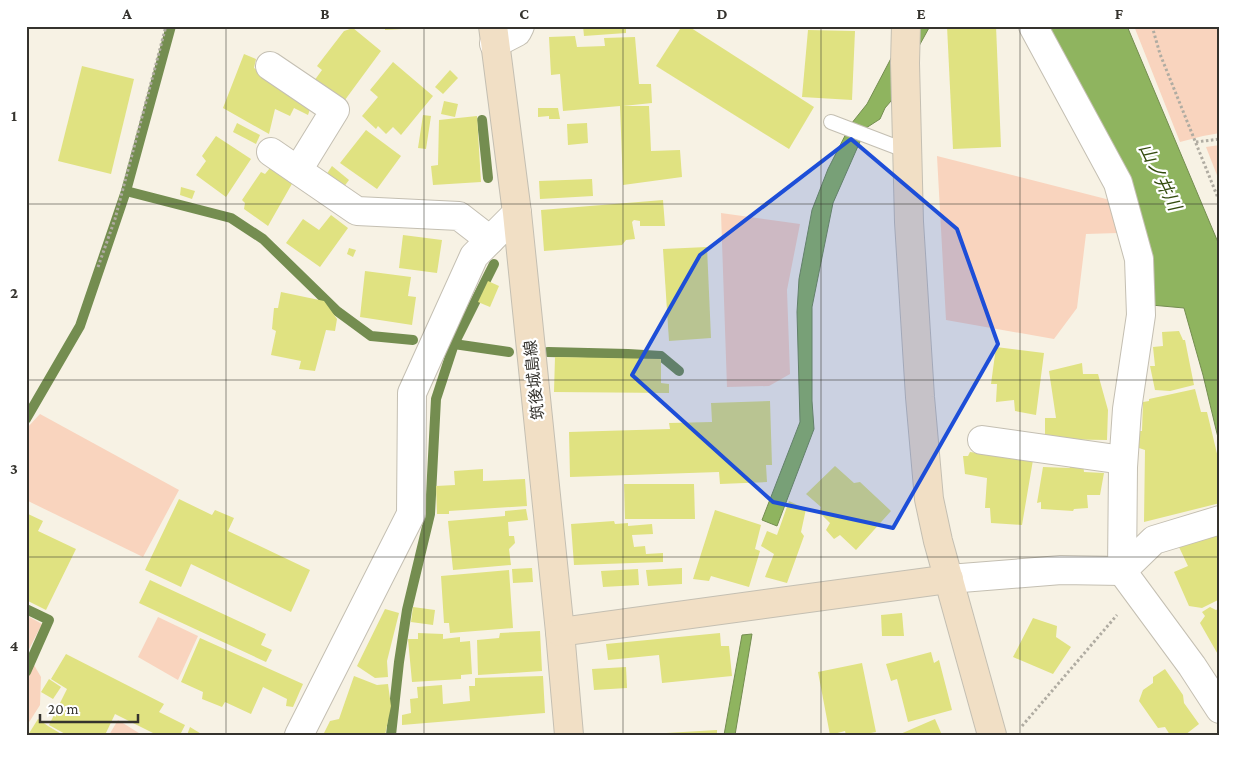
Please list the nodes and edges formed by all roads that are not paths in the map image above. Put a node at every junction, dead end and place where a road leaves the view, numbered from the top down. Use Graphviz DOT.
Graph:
graph roads {
  1 [pos="520,26"];
  2 [pos="906,26"];
  3 [pos="1033,26"];
  4 [pos="493,35"];
  5 [pos="270,66"];
  6 [pos="836,124"];
  7 [pos="907,151"];
  8 [pos="271,152"];
  9 [pos="298,170"];
  10 [pos="516,213"];
  11 [pos="490,240"];
  12 [pos="982,440"];
  13 [pos="1123,460"];
  14 [pos="1220,520"];
  15 [pos="949,579"];
  16 [pos="1130,582"];
  17 [pos="560,632"];
  18 [pos="1220,709"];
  19 [pos="300,735"];
  20 [pos="569,735"];
  21 [pos="992,735"];
  1 -- 4 [label="street"];
  2 -- 7 [label="street"];
  3 -- 13 [label="street"];
  4 -- 10 [label="street, 筑後城島線"];
  5 -- 9 [label="street"];
  6 -- 7 [label="lane"];
  7 -- 15 [label="street"];
  8 -- 9 [label="street"];
  9 -- 11 [label="street"];
  10 -- 11 [label="street"];
  10 -- 17 [label="street, 筑後城島線"];
  11 -- 19 [label="street"];
  12 -- 13 [label="street"];
  13 -- 16 [label="street"];
  14 -- 16 [label="street"];
  15 -- 16 [label="street"];
  15 -- 17 [label="street"];
  15 -- 21 [label="street"];
  16 -- 18 [label="street"];
  17 -- 20 [label="street, 筑後城島線"];
}
